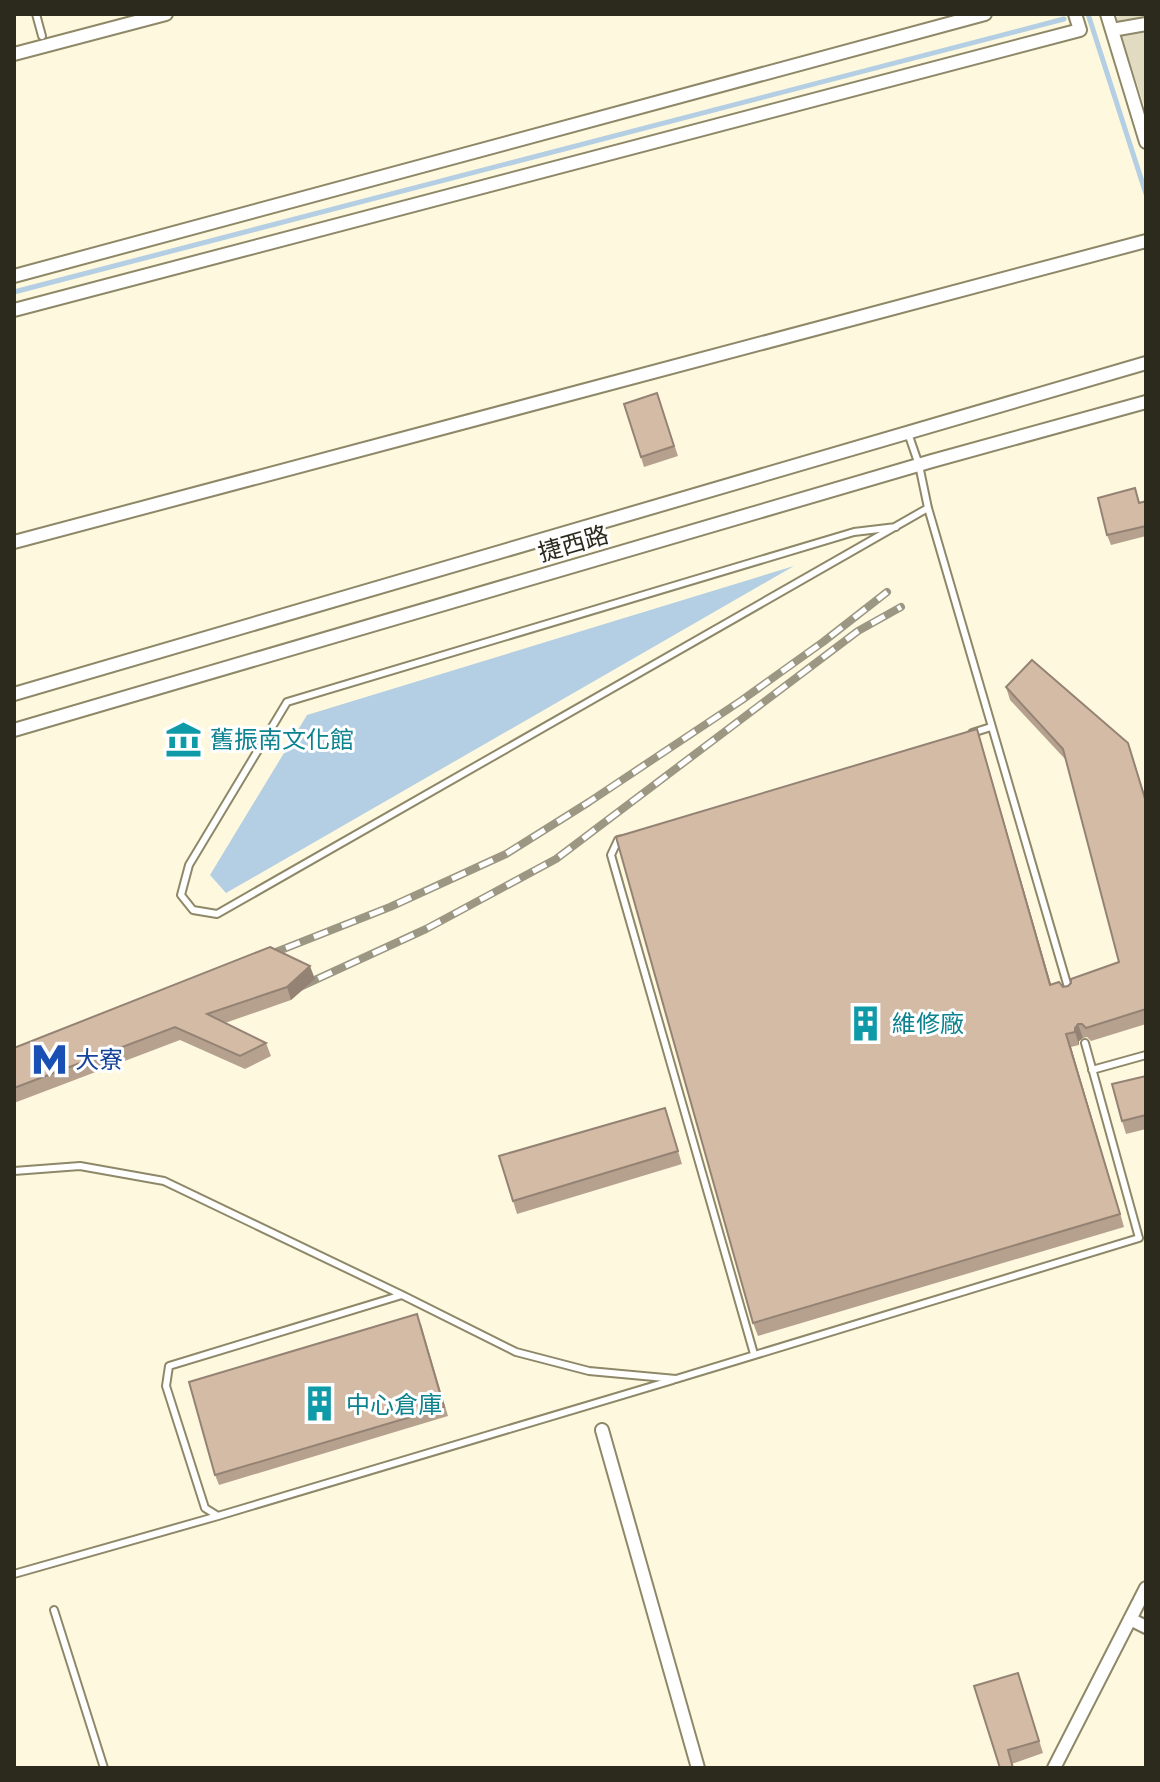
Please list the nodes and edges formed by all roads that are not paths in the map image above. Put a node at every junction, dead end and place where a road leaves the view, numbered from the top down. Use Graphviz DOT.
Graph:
graph roads {
  1 [pos="36,14"];
  2 [pos="166,14"];
  3 [pos="985,14"];
  4 [pos="1075,14"];
  5 [pos="1107,14"];
  6 [pos="1146,24"];
  7 [pos="1112,30"];
  8 [pos="42,36"];
  9 [pos="14,54"];
  10 [pos="1146,142"];
  11 [pos="1146,241"];
  12 [pos="14,276"];
  13 [pos="14,310"];
  14 [pos="1145,363"];
  15 [pos="1146,402"];
  16 [pos="908,433"];
  17 [pos="919,465"];
  18 [pos="928,508"];
  19 [pos="896,527"];
  20 [pos="14,542"];
  21 [pos="14,694"];
  22 [pos="991,727"];
  23 [pos="14,730"];
  24 [pos="961,736"];
  25 [pos="633,836"];
  26 [pos="1070,994"];
  27 [pos="1085,1043"];
  28 [pos="1146,1055"];
  29 [pos="1092,1070"];
  30 [pos="14,1171"];
  31 [pos="402,1295"];
  32 [pos="754,1354"];
  33 [pos="676,1379"];
  34 [pos="602,1430"];
  35 [pos="218,1516"];
  36 [pos="14,1574"];
  37 [pos="1146,1588"];
  38 [pos="54,1610"];
  39 [pos="1130,1619"];
  40 [pos="1146,1627"];
  41 [pos="104,1768"];
  42 [pos="698,1768"];
  43 [pos="1054,1768"];
  1 -- 8 [label="lane"];
  2 -- 9 [label="street"];
  3 -- 12 [label="street"];
  4 -- 13 [label="street"];
  5 -- 7 [label="street"];
  6 -- 7 [label="street"];
  7 -- 10 [label="street"];
  11 -- 20 [label="street"];
  14 -- 16 [label="street, 捷西路"];
  15 -- 17 [label="street, 捷西路"];
  16 -- 17 [label="lane"];
  16 -- 21 [label="street, 捷西路"];
  17 -- 18 [label="lane"];
  17 -- 23 [label="street, 捷西路"];
  18 -- 19 [label="lane"];
  18 -- 22 [label="lane"];
  19 -- 19 [label="lane"];
  22 -- 24 [label="lane"];
  22 -- 26 [label="lane"];
  25 -- 32 [label="lane"];
  27 -- 29 [label="lane"];
  28 -- 29 [label="lane"];
  29 -- 32 [label="lane"];
  30 -- 31 [label="lane"];
  31 -- 33 [label="lane"];
  31 -- 35 [label="lane"];
  32 -- 33 [label="lane"];
  33 -- 35 [label="lane"];
  34 -- 42 [label="street"];
  35 -- 36 [label="lane"];
  37 -- 39 [label="street"];
  38 -- 41 [label="lane"];
  39 -- 40 [label="street"];
  39 -- 43 [label="street"];
}
